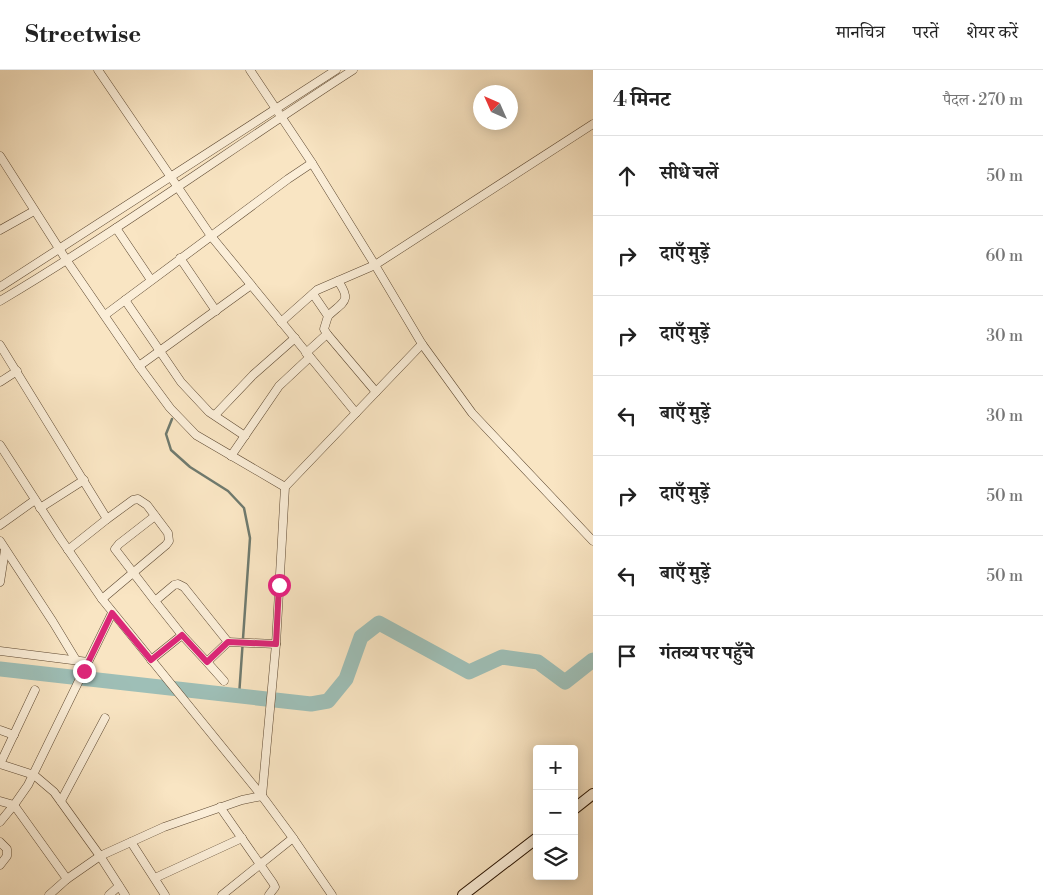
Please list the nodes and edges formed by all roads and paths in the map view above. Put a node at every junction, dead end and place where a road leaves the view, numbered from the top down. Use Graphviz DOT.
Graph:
graph roads {
  1 [pos="98,70"];
  2 [pos="250,70"];
  3 [pos="336,70"];
  4 [pos="353,70"];
  5 [pos="276,109"];
  6 [pos="282,116"];
  7 [pos="593,124"];
  8 [pos="0,156"];
  9 [pos="312,163"];
  10 [pos="172,176"];
  11 [pos="179,186"];
  12 [pos="34,211"];
  13 [pos="116,228"];
  14 [pos="0,230"];
  15 [pos="211,236"];
  16 [pos="59,249"];
  17 [pos="180,258"];
  18 [pos="67,261"];
  19 [pos="375,265"];
  20 [pos="151,280"];
  21 [pos="338,280"];
  22 [pos="251,285"];
  23 [pos="0,287"];
  24 [pos="312,294"];
  25 [pos="125,300"];
  26 [pos="0,301"];
  27 [pos="216,311"];
  28 [pos="105,315"];
  29 [pos="328,316"];
  30 [pos="282,322"];
  31 [pos="327,334"];
  32 [pos="295,338"];
  33 [pos="422,344"];
  34 [pos="0,345"];
  35 [pos="160,352"];
  36 [pos="308,355"];
  37 [pos="139,366"];
  38 [pos="17,371"];
  39 [pos="0,382"];
  40 [pos="376,392"];
  41 [pos="356,413"];
  42 [pos="215,415"];
  43 [pos="245,436"];
  44 [pos="0,445"];
  45 [pos="231,456"];
  46 [pos="84,480"];
  47 [pos="285,487"];
  48 [pos="35,500"];
  49 [pos="40,508"];
  50 [pos="155,516"];
  51 [pos="107,519"];
  52 [pos="0,525"];
  53 [pos="593,541"];
  54 [pos="0,542"];
  55 [pos="5,550"];
  56 [pos="68,550"];
  57 [pos="133,573"];
  58 [pos="0,582"];
  59 [pos="102,599"];
  60 [pos="155,601"];
  61 [pos="112,613"];
  62 [pos="182,635"];
  63 [pos="232,642"];
  64 [pos="276,644"];
  65 [pos="0,651"];
  66 [pos="76,660"];
  67 [pos="151,660"];
  68 [pos="88,662"];
  69 [pos="207,662"];
  70 [pos="224,681"];
  71 [pos="34,690"];
  72 [pos="106,718"];
  73 [pos="0,730"];
  74 [pos="14,735"];
  75 [pos="0,764"];
  76 [pos="34,775"];
  77 [pos="593,794"];
  78 [pos="262,796"];
  79 [pos="0,801"];
  80 [pos="61,802"];
  81 [pos="14,805"];
  82 [pos="578,806"];
  83 [pos="220,807"];
  84 [pos="0,822"];
  85 [pos="242,838"];
  86 [pos="293,838"];
  87 [pos="533,841"];
  88 [pos="0,842"];
  89 [pos="131,842"];
  90 [pos="100,856"];
  91 [pos="260,864"];
  92 [pos="0,865"];
  93 [pos="155,878"];
  94 [pos="67,880"];
  95 [pos="119,886"];
  96 [pos="164,893"];
  97 [pos="50,895"];
  98 [pos="109,895"];
  99 [pos="125,895"];
  100 [pos="154,895"];
  101 [pos="222,895"];
  102 [pos="269,895"];
  103 [pos="332,895"];
  104 [pos="462,895"];
  1 -- 10 [label="street"];
  2 -- 5 [label="street"];
  3 -- 5 [label="street"];
  4 -- 6 [label="street"];
  5 -- 6 [label="street"];
  5 -- 10 [label="street"];
  6 -- 9 [label="street"];
  6 -- 11 [label="street"];
  7 -- 19 [label="street"];
  8 -- 12 [label="street"];
  9 -- 15 [label="street"];
  9 -- 19 [label="street"];
  10 -- 11 [label="street"];
  10 -- 16 [label="street"];
  11 -- 13 [label="street"];
  11 -- 15 [label="street"];
  12 -- 14 [label="street"];
  12 -- 16 [label="street"];
  13 -- 18 [label="street"];
  13 -- 20 [label="street"];
  15 -- 17 [label="street"];
  15 -- 22 [label="street"];
  16 -- 18 [label="street"];
  16 -- 23 [label="street"];
  17 -- 20 [label="street"];
  17 -- 27 [label="street"];
  18 -- 26 [label="street"];
  18 -- 28 [label="street"];
  19 -- 21 [label="street"];
  19 -- 33 [label="street"];
  20 -- 25 [label="street"];
  21 -- 24 [label="street"];
  21 -- 29 [label="street"];
  22 -- 27 [label="street"];
  22 -- 30 [label="street"];
  24 -- 29 [label="street"];
  24 -- 30 [label="street"];
  25 -- 28 [label="street"];
  25 -- 35 [label="street"];
  27 -- 35 [label="street"];
  28 -- 37 [label="street"];
  29 -- 31 [label="street"];
  30 -- 32 [label="street"];
  31 -- 36 [label="street"];
  31 -- 40 [label="street"];
  32 -- 36 [label="street"];
  32 -- 42 [label="street"];
  33 -- 40 [label="street"];
  33 -- 53 [label="street"];
  34 -- 38 [label="street"];
  35 -- 37 [label="street"];
  35 -- 42 [label="street"];
  36 -- 41 [label="street"];
  36 -- 43 [label="street"];
  37 -- 45 [label="street"];
  38 -- 39 [label="street"];
  38 -- 46 [label="street"];
  40 -- 41 [label="street"];
  41 -- 47 [label="street"];
  42 -- 43 [label="street"];
  43 -- 45 [label="street"];
  44 -- 48 [label="street"];
  45 -- 47 [label="street"];
  46 -- 49 [label="street"];
  46 -- 51 [label="street"];
  47 -- 64 [label="street"];
  48 -- 49 [label="street"];
  48 -- 52 [label="street"];
  49 -- 56 [label="street"];
  50 -- 51 [label="street"];
  50 -- 57 [label="street"];
  50 -- 57 [label="street"];
  51 -- 56 [label="street"];
  54 -- 55 [label="street"];
  55 -- 58 [label="street"];
  55 -- 66 [label="street"];
  56 -- 59 [label="street"];
  57 -- 59 [label="street"];
  57 -- 60 [label="street"];
  59 -- 61 [label="street"];
  60 -- 62 [label="street"];
  60 -- 63 [label="street"];
  61 -- 67 [label="street"];
  61 -- 68 [label="street"];
  62 -- 67 [label="street"];
  62 -- 69 [label="street"];
  63 -- 64 [label="street"];
  63 -- 69 [label="street"];
  64 -- 78 [label="street"];
  65 -- 66 [label="street"];
  66 -- 68 [label="street"];
  67 -- 78 [label="street"];
  68 -- 76 [label="street"];
  69 -- 70 [label="street"];
  71 -- 74 [label="street"];
  72 -- 80 [label="street"];
  73 -- 74 [label="street"];
  74 -- 75 [label="street"];
  75 -- 76 [label="street"];
  76 -- 80 [label="street"];
  76 -- 81 [label="street"];
  77 -- 82 [label="main road"];
  78 -- 83 [label="street"];
  78 -- 86 [label="street"];
  79 -- 81 [label="street"];
  80 -- 90 [label="street"];
  81 -- 84 [label="street"];
  81 -- 94 [label="street"];
  83 -- 85 [label="street"];
  83 -- 89 [label="street"];
  85 -- 91 [label="street"];
  85 -- 93 [label="street"];
  86 -- 91 [label="street"];
  86 -- 103 [label="street"];
  87 -- 104 [label="main road"];
  88 -- 92 [label="street"];
  89 -- 90 [label="street"];
  89 -- 93 [label="street"];
  90 -- 94 [label="street"];
  90 -- 95 [label="street"];
  91 -- 101 [label="street"];
  91 -- 102 [label="street"];
  93 -- 96 [label="street"];
  94 -- 97 [label="street"];
  95 -- 98 [label="street"];
  95 -- 99 [label="street"];
  96 -- 100 [label="street"];
}
